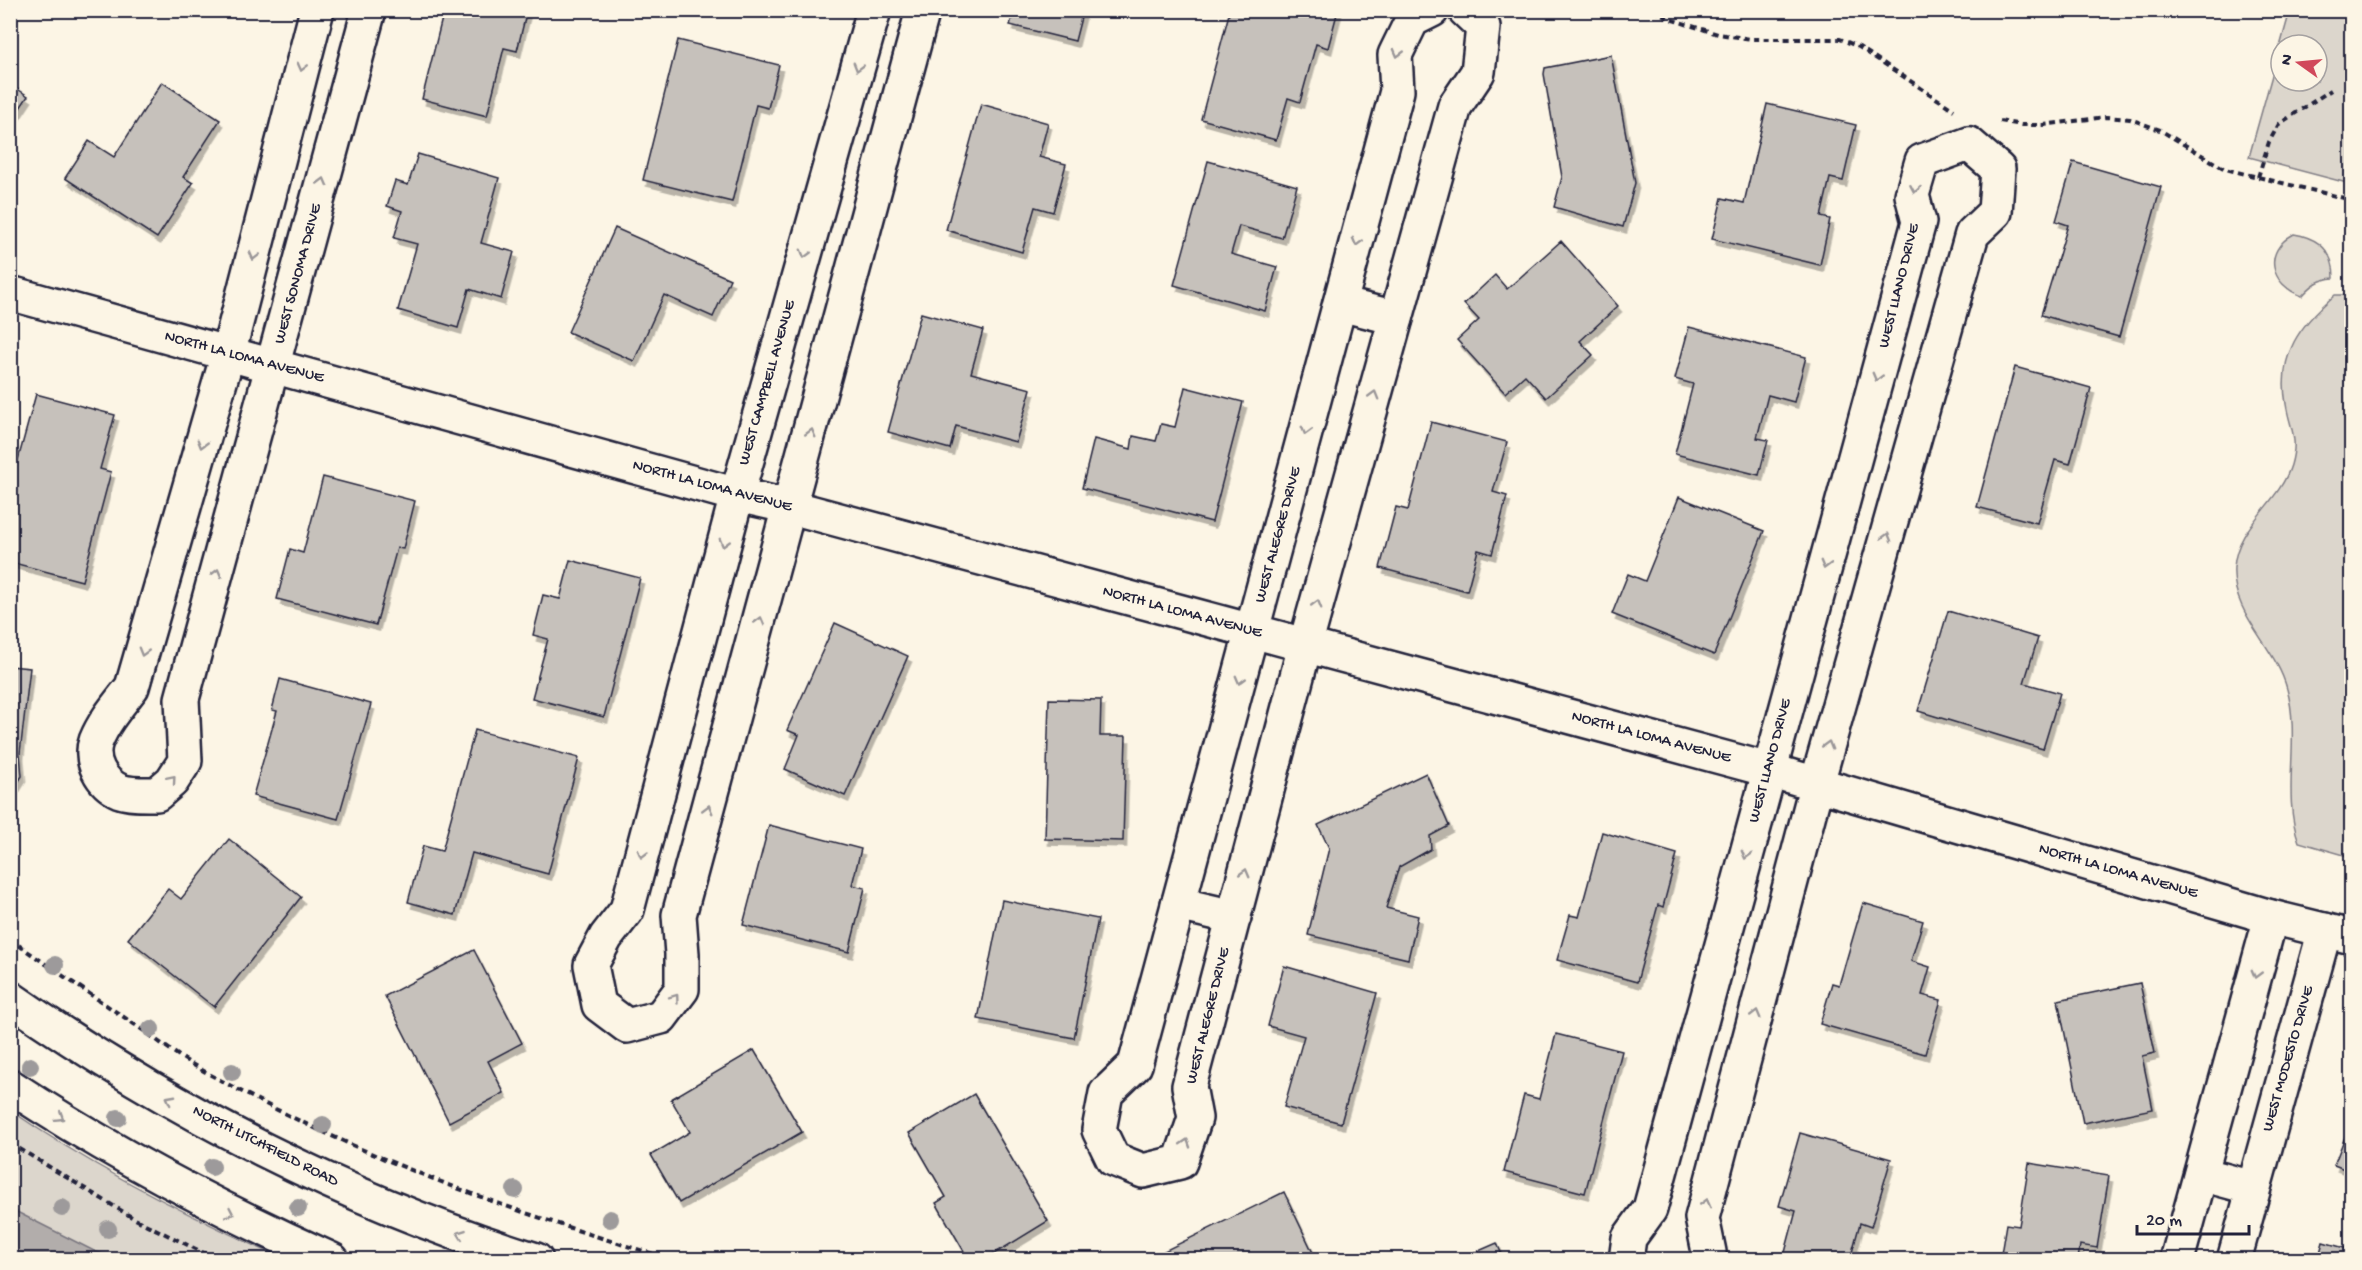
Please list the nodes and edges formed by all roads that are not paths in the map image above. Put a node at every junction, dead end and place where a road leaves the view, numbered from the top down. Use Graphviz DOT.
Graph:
graph roads {
  1 [pos="874,10"];
  2 [pos="923,10"];
  3 [pos="1432,10"];
  4 [pos="1465,10"];
  5 [pos="316,16"];
  6 [pos="366,22"];
  7 [pos="844,114"];
  8 [pos="892,129"];
  9 [pos="10,293"];
  10 [pos="1340,304"];
  11 [pos="1396,318"];
  12 [pos="228,354"];
  13 [pos="274,366"];
  14 [pos="1859,442"];
  15 [pos="1910,455"];
  16 [pos="737,495"];
  17 [pos="791,507"];
  18 [pos="155,607"];
  19 [pos="204,620"];
  20 [pos="1253,632"];
  21 [pos="1305,646"];
  22 [pos="668,758"];
  23 [pos="1769,770"];
  24 [pos="719,771"];
  25 [pos="1817,783"];
  26 [pos="1178,904"];
  27 [pos="1234,917"];
  28 [pos="2271,917"];
  29 [pos="2338,934"];
  30 [pos="10,998"];
  31 [pos="1694,1046"];
  32 [pos="1745,1058"];
  33 [pos="10,1086"];
  34 [pos="2201,1174"];
  35 [pos="2253,1188"];
  36 [pos="332,1260"];
  37 [pos="536,1260"];
  38 [pos="1626,1260"];
  39 [pos="1707,1260"];
  40 [pos="2177,1260"];
  41 [pos="2234,1260"];
  1 -- 7 [label="street, WEST CAMPBELL AVENUE, one-way"];
  2 -- 8 [label="street, WEST CAMPBELL AVENUE"];
  3 -- 10 [label="street, WEST ALEGRE DRIVE, one-way"];
  4 -- 11 [label="street, WEST ALEGRE DRIVE"];
  5 -- 6 [label="street, WEST SONOMA DRIVE"];
  5 -- 12 [label="street, WEST SONOMA DRIVE, one-way"];
  13 -- 6 [label="street, WEST SONOMA DRIVE, one-way"];
  7 -- 8 [label="street"];
  7 -- 16 [label="street, WEST CAMPBELL AVENUE, one-way"];
  17 -- 8 [label="street, WEST CAMPBELL AVENUE, one-way"];
  9 -- 12 [label="street, NORTH LA LOMA AVENUE"];
  10 -- 11 [label="street"];
  10 -- 20 [label="street, WEST ALEGRE DRIVE, one-way"];
  21 -- 11 [label="street, WEST ALEGRE DRIVE, one-way"];
  12 -- 13 [label="street, NORTH LA LOMA AVENUE"];
  12 -- 18 [label="street, WEST SONOMA DRIVE, one-way"];
  13 -- 16 [label="street, NORTH LA LOMA AVENUE"];
  19 -- 13 [label="street, WEST SONOMA DRIVE, one-way"];
  14 -- 15 [label="street"];
  15 -- 14 [label="street, WEST LLANO DRIVE, one-way"];
  14 -- 23 [label="street, WEST LLANO DRIVE, one-way"];
  25 -- 15 [label="street, one-way"];
  16 -- 17 [label="street, NORTH LA LOMA AVENUE"];
  16 -- 22 [label="street, WEST CAMPBELL AVENUE, one-way"];
  17 -- 20 [label="street, NORTH LA LOMA AVENUE"];
  24 -- 17 [label="street, WEST CAMPBELL AVENUE, one-way"];
  18 -- 19 [label="street"];
  18 -- 19 [label="street, WEST SONOMA DRIVE, one-way"];
  20 -- 21 [label="street, NORTH LA LOMA AVENUE"];
  20 -- 26 [label="street, WEST ALEGRE DRIVE, one-way"];
  21 -- 23 [label="street, NORTH LA LOMA AVENUE"];
  27 -- 21 [label="street, WEST ALEGRE DRIVE, one-way"];
  22 -- 24 [label="street"];
  22 -- 24 [label="street, WEST CAMPBELL AVENUE, one-way"];
  23 -- 25 [label="street, NORTH LA LOMA AVENUE"];
  23 -- 31 [label="street, WEST LLANO DRIVE, one-way"];
  25 -- 28 [label="street, NORTH LA LOMA AVENUE"];
  32 -- 25 [label="street, one-way"];
  26 -- 27 [label="street"];
  26 -- 27 [label="street, WEST ALEGRE DRIVE, one-way"];
  28 -- 29 [label="street, NORTH LA LOMA AVENUE"];
  28 -- 34 [label="street, one-way"];
  29 -- 35 [label="street, WEST MODESTO DRIVE"];
  37 -- 30 [label="street, NORTH LITCHFIELD ROAD, one-way"];
  31 -- 32 [label="street"];
  31 -- 38 [label="street, WEST LLANO DRIVE"];
  39 -- 32 [label="street, one-way"];
  33 -- 36 [label="street, one-way"];
  34 -- 35 [label="street"];
  34 -- 40 [label="street"];
  35 -- 41 [label="street, WEST MODESTO DRIVE"];
}
